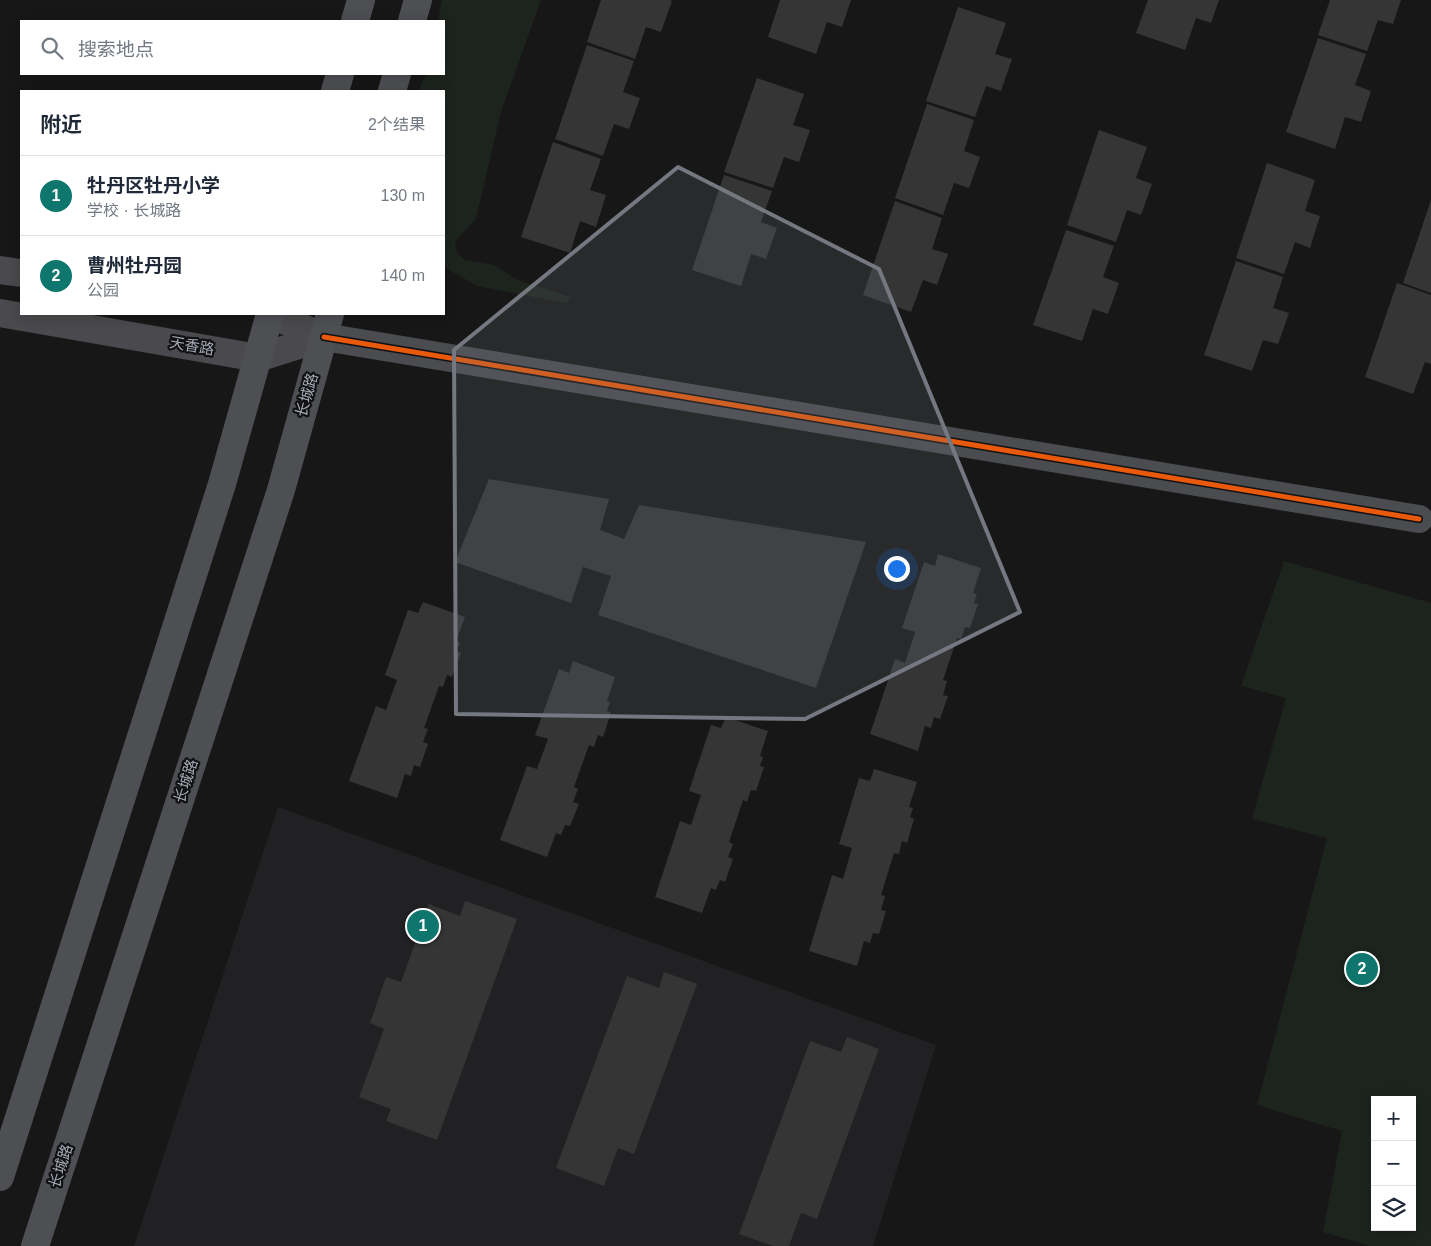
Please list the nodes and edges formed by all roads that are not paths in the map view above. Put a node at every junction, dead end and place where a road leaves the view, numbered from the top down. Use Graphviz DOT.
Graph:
graph roads {
  1 [pos="361,0"];
  2 [pos="418,0"];
  3 [pos="355,20"];
  4 [pos="412,20"];
  5 [pos="340,75"];
  6 [pos="397,75"];
  7 [pos="335,90"];
  8 [pos="392,90"];
  9 [pos="0,270"];
  10 [pos="20,273"];
  11 [pos="0,313"];
  12 [pos="270,315"];
  13 [pos="275,315"];
  14 [pos="327,325"];
  15 [pos="258,358"];
  16 [pos="1419,519"];
  17 [pos="0,1177"];
  18 [pos="35,1246"];
  1 -- 3 [label="main road"];
  2 -- 4 [label="main road"];
  5 -- 7 [label="main road"];
  6 -- 8 [label="main road"];
  9 -- 10 [label="main road"];
  11 -- 15 [label="main road, 天香路"];
  12 -- 15 [label="main road"];
  13 -- 14 [label="main road"];
  14 -- 15 [label="main road, 天香路"];
  14 -- 16 [label="street"];
  14 -- 18 [label="main road, 长城路"];
  15 -- 17 [label="main road"];
}
